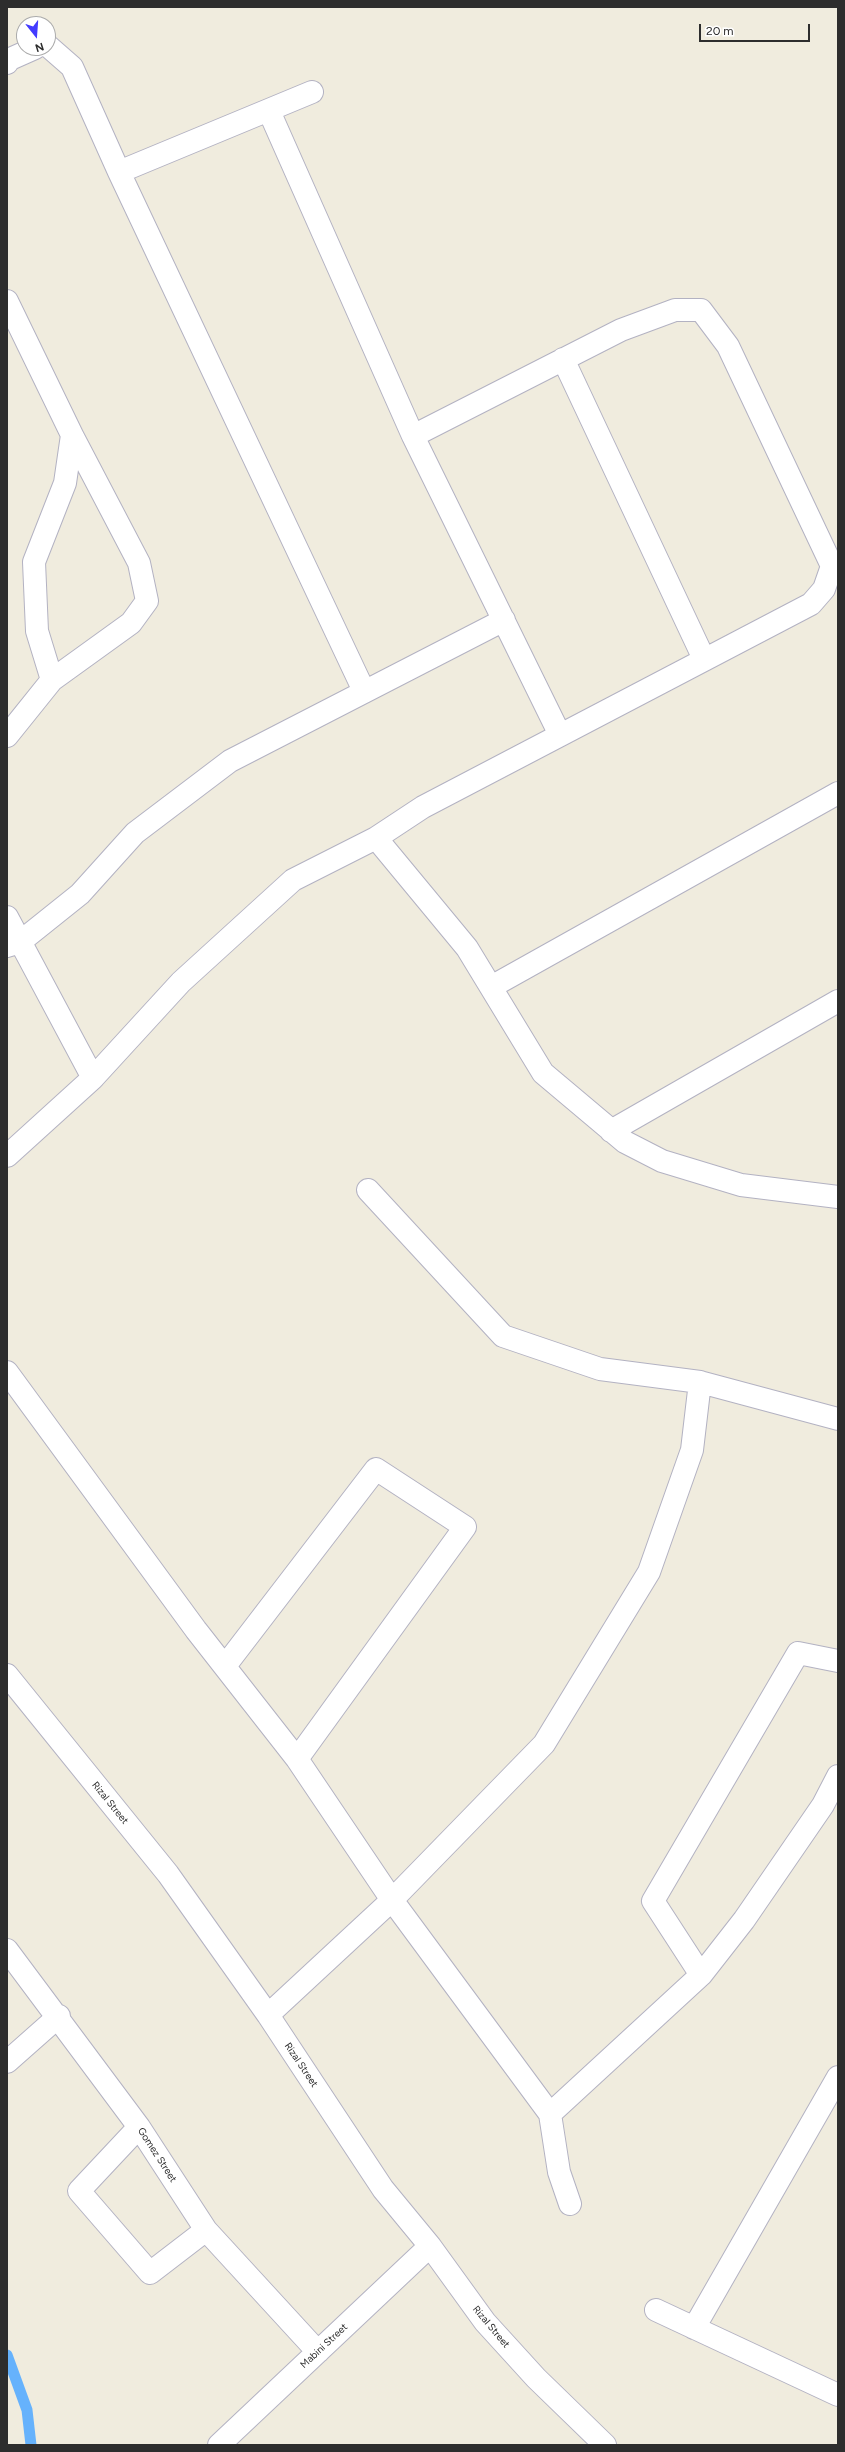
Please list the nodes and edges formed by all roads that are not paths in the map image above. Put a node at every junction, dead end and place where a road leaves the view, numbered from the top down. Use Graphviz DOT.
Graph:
graph roads {
  1 [pos="56,53"];
  2 [pos="17,56"];
  3 [pos="7,63"];
  4 [pos="312,92"];
  5 [pos="269,111"];
  6 [pos="119,172"];
  7 [pos="7,301"];
  8 [pos="563,359"];
  9 [pos="72,435"];
  10 [pos="413,436"];
  11 [pos="504,620"];
  12 [pos="704,659"];
  13 [pos="52,680"];
  14 [pos="364,691"];
  15 [pos="560,735"];
  16 [pos="7,736"];
  17 [pos="838,792"];
  18 [pos="376,838"];
  19 [pos="7,917"];
  20 [pos="13,944"];
  21 [pos="491,987"];
  22 [pos="838,1001"];
  23 [pos="93,1078"];
  24 [pos="612,1131"];
  25 [pos="7,1156"];
  26 [pos="368,1190"];
  27 [pos="838,1197"];
  28 [pos="7,1372"];
  29 [pos="700,1382"];
  30 [pos="838,1419"];
  31 [pos="838,1662"];
  32 [pos="225,1666"];
  33 [pos="7,1675"];
  34 [pos="297,1759"];
  35 [pos="838,1776"];
  36 [pos="392,1900"];
  37 [pos="7,1950"];
  38 [pos="701,1976"];
  39 [pos="268,2015"];
  40 [pos="59,2016"];
  41 [pos="7,2062"];
  42 [pos="838,2077"];
  43 [pos="550,2114"];
  44 [pos="139,2127"];
  45 [pos="570,2204"];
  46 [pos="206,2230"];
  47 [pos="430,2246"];
  48 [pos="656,2310"];
  49 [pos="694,2328"];
  50 [pos="318,2352"];
  51 [pos="838,2395"];
  52 [pos="218,2445"];
  53 [pos="605,2445"];
  1 -- 6 [label="street"];
  2 -- 3 [label="street"];
  4 -- 5 [label="street"];
  5 -- 6 [label="street"];
  5 -- 10 [label="street"];
  6 -- 14 [label="street"];
  7 -- 9 [label="street"];
  8 -- 10 [label="street"];
  8 -- 12 [label="street"];
  8 -- 12 [label="street"];
  9 -- 13 [label="street"];
  9 -- 13 [label="street"];
  10 -- 11 [label="street"];
  11 -- 14 [label="street"];
  11 -- 15 [label="street"];
  12 -- 15 [label="street"];
  13 -- 16 [label="street"];
  14 -- 20 [label="street"];
  15 -- 18 [label="street"];
  17 -- 21 [label="street"];
  18 -- 21 [label="street"];
  18 -- 23 [label="street"];
  19 -- 20 [label="street"];
  20 -- 23 [label="street"];
  21 -- 24 [label="street"];
  22 -- 24 [label="street"];
  23 -- 25 [label="street"];
  24 -- 27 [label="street"];
  26 -- 29 [label="street"];
  28 -- 32 [label="street"];
  29 -- 30 [label="street"];
  29 -- 36 [label="street"];
  31 -- 38 [label="street"];
  32 -- 34 [label="street"];
  32 -- 34 [label="street"];
  33 -- 39 [label="street, Rizal Street"];
  34 -- 36 [label="street"];
  35 -- 38 [label="street"];
  36 -- 39 [label="street"];
  36 -- 43 [label="street"];
  37 -- 40 [label="street, Gomez Street"];
  38 -- 43 [label="street"];
  39 -- 47 [label="street, Rizal Street"];
  40 -- 41 [label="street"];
  40 -- 44 [label="street, Gomez Street"];
  42 -- 49 [label="street"];
  43 -- 45 [label="street"];
  44 -- 46 [label="street, Gomez Street"];
  44 -- 46 [label="street"];
  46 -- 50 [label="street, Gomez Street"];
  47 -- 50 [label="street, Mabini Street"];
  47 -- 53 [label="street, Rizal Street"];
  48 -- 49 [label="street"];
  49 -- 51 [label="street"];
  50 -- 52 [label="street, Mabini Street"];
}
